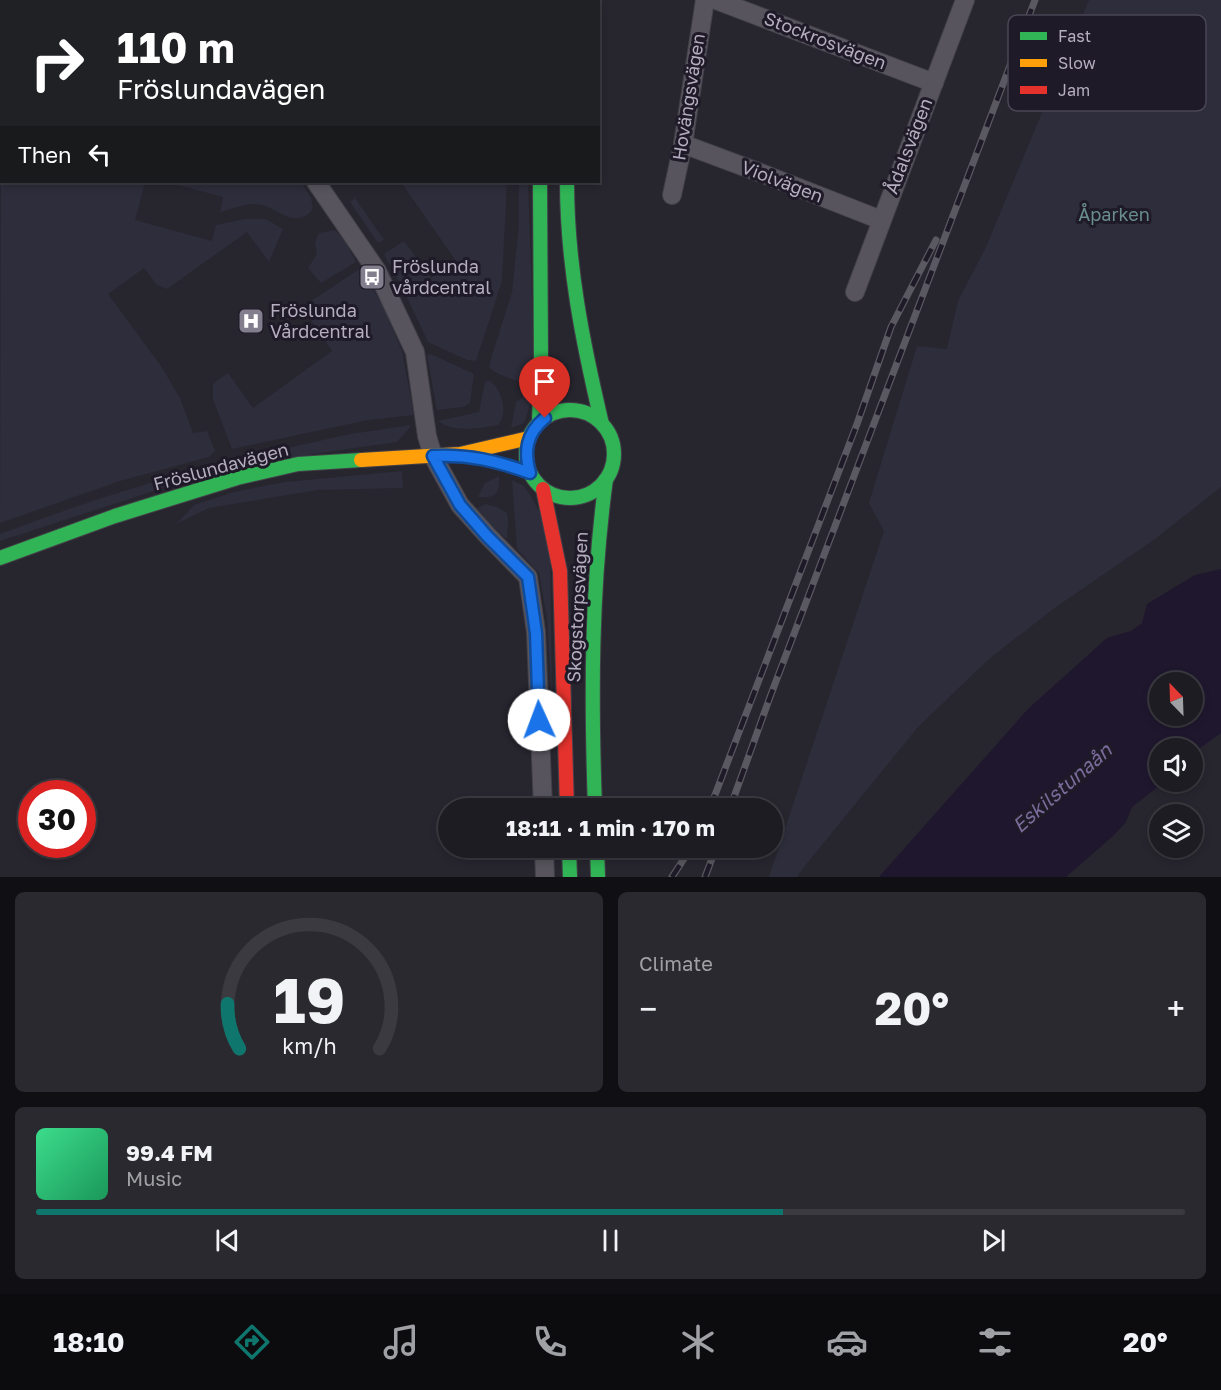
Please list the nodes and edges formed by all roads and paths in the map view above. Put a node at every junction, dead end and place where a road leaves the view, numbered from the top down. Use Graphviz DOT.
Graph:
graph roads {
  1 [pos="705,0"];
  2 [pos="716,0"];
  3 [pos="965,0"];
  4 [pos="934,83"];
  5 [pos="683,144"];
  6 [pos="317,183"];
  7 [pos="540,183"];
  8 [pos="567,183"];
  9 [pos="672,195"];
  10 [pos="881,220"];
  11 [pos="855,292"];
  12 [pos="539,423"];
  13 [pos="602,424"];
  14 [pos="529,438"];
  15 [pos="460,454"];
  16 [pos="433,456"];
  17 [pos="489,460"];
  18 [pos="514,467"];
  19 [pos="530,473"];
  20 [pos="606,479"];
  21 [pos="543,489"];
  22 [pos="0,558"];
  23 [pos="543,798"];
  24 [pos="567,798"];
  25 [pos="595,798"];
  26 [pos="544,858"];
  27 [pos="569,858"];
  28 [pos="597,858"];
  29 [pos="545,877"];
  30 [pos="570,877"];
  31 [pos="598,877"];
  1 -- 5 [label="street, Hovängsvägen"];
  2 -- 4 [label="street, Stockrosvägen"];
  3 -- 4 [label="street, Ådalsvägen"];
  4 -- 10 [label="street, Ådalsvägen"];
  5 -- 9 [label="street, Hovängsvägen"];
  5 -- 10 [label="street, Violvägen"];
  6 -- 16 [label="street"];
  7 -- 12 [label="main road"];
  8 -- 13 [label="main road"];
  10 -- 11 [label="street, Ådalsvägen"];
  12 -- 13 [label="main road"];
  12 -- 14 [label="main road"];
  13 -- 20 [label="main road"];
  14 -- 15 [label="main road, Fröslundavägen"];
  14 -- 19 [label="main road"];
  15 -- 16 [label="main road, Fröslundavägen"];
  15 -- 17 [label="main road, Fröslundavägen"];
  16 -- 22 [label="main road, Fröslundavägen"];
  16 -- 23 [label="street"];
  18 -- 19 [label="main road"];
  19 -- 21 [label="main road"];
  20 -- 21 [label="main road"];
  20 -- 25 [label="main road, Skogstorpsvägen"];
  21 -- 24 [label="main road, Skogstorpsvägen"];
  26 -- 29 [label="street"];
  27 -- 30 [label="main road"];
  28 -- 31 [label="main road"];
}
